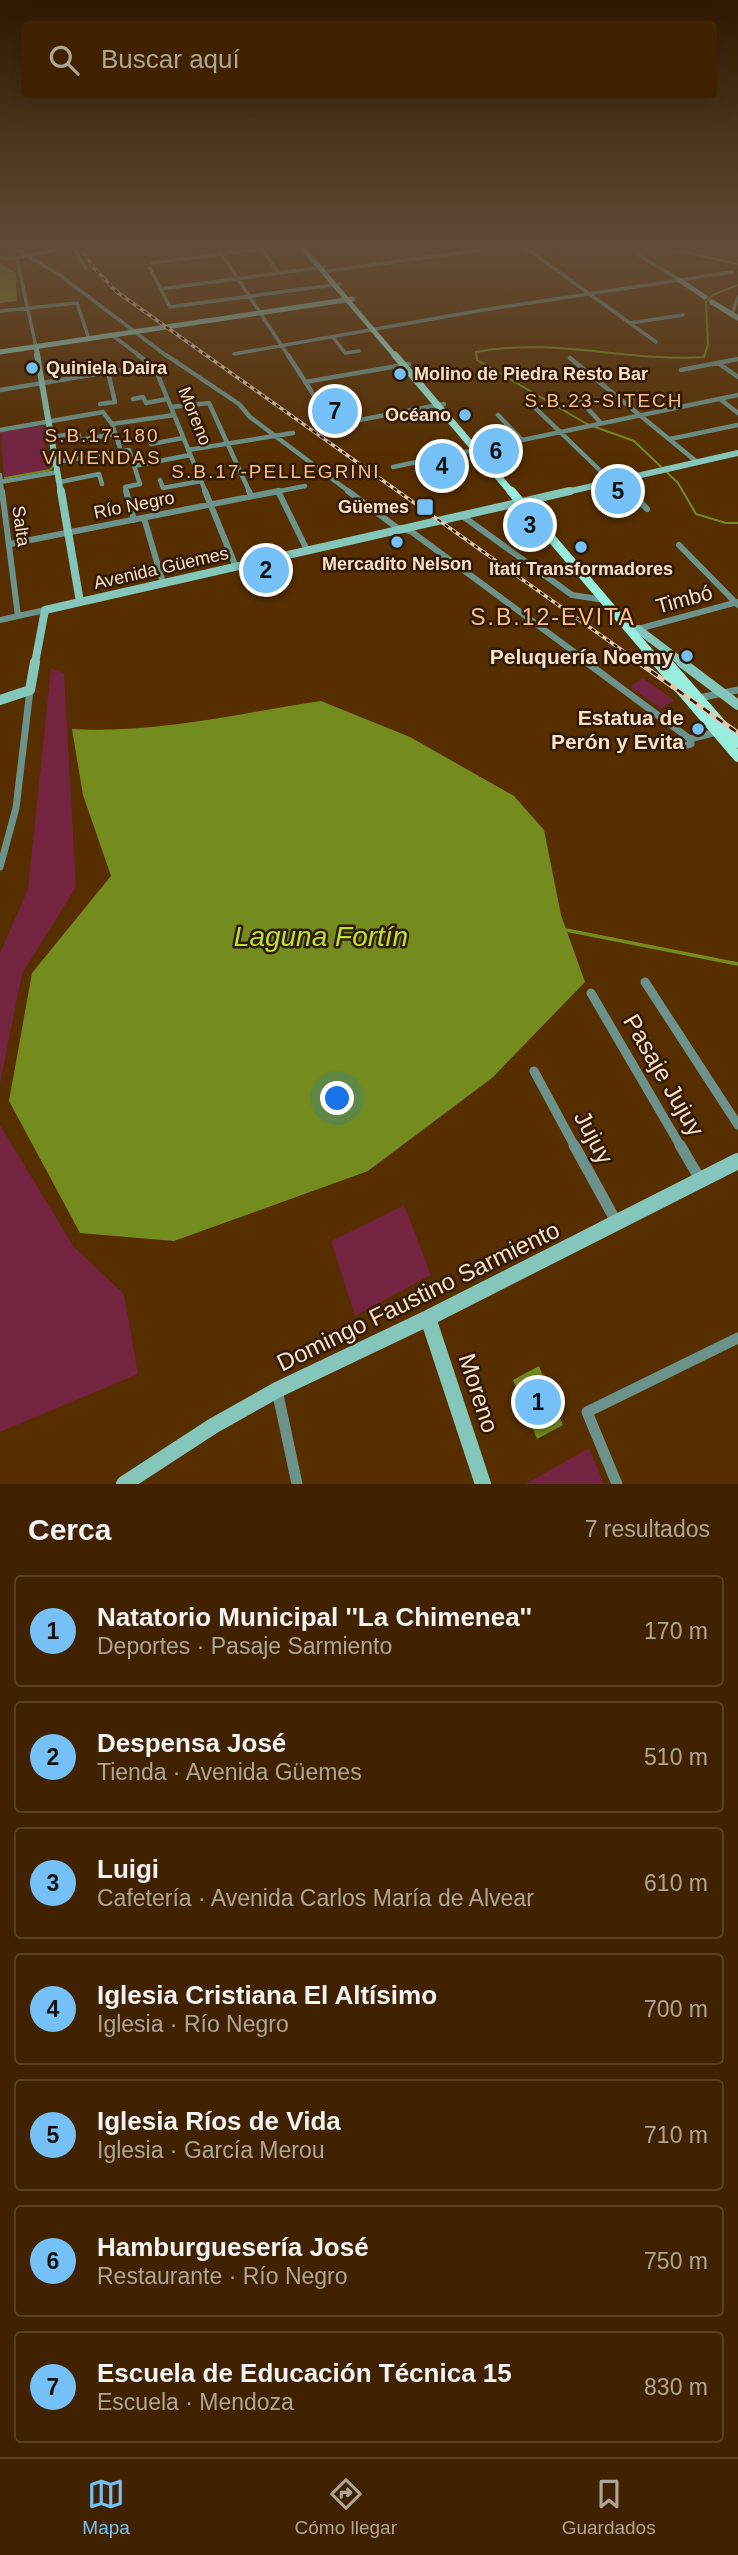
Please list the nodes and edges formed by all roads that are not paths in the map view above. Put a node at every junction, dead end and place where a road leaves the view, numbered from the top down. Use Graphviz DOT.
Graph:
graph roads {
  1 [pos="30,317"];
  2 [pos="82,317"];
  3 [pos="114,317"];
  4 [pos="232,317"];
  5 [pos="263,317"];
  6 [pos="365,317"];
  7 [pos="445,317"];
  8 [pos="622,317"];
  9 [pos="668,317"];
  10 [pos="630,323"];
  11 [pos="375,329"];
  12 [pos="134,332"];
  13 [pos="112,335"];
  14 [pos="333,337"];
  15 [pos="89,339"];
  16 [pos="656,342"];
  17 [pos="281,345"];
  18 [pos="36,347"];
  19 [pos="359,351"];
  20 [pos="0,352"];
  21 [pos="233,354"];
  22 [pos="570,358"];
  23 [pos="738,359"];
  24 [pos="718,363"];
  25 [pos="151,365"];
  26 [pos="407,365"];
  27 [pos="681,370"];
  28 [pos="108,372"];
  29 [pos="738,377"];
  30 [pos="305,382"];
  31 [pos="42,383"];
  32 [pos="0,390"];
  33 [pos="738,395"];
  34 [pos="133,398"];
  35 [pos="578,398"];
  36 [pos="167,399"];
  37 [pos="720,399"];
  38 [pos="527,400"];
  39 [pos="100,404"];
  40 [pos="441,404"];
  41 [pos="171,407"];
  42 [pos="738,413"];
  43 [pos="640,414"];
  44 [pos="174,415"];
  45 [pos="498,415"];
  46 [pos="49,422"];
  47 [pos="600,422"];
  48 [pos="112,424"];
  49 [pos="738,425"];
  50 [pos="0,430"];
  51 [pos="559,432"];
  52 [pos="293,433"];
  53 [pos="116,434"];
  54 [pos="276,435"];
  55 [pos="52,437"];
  56 [pos="183,438"];
  57 [pos="670,439"];
  58 [pos="522,440"];
  59 [pos="118,443"];
  60 [pos="227,443"];
  61 [pos="480,449"];
  62 [pos="121,451"];
  63 [pos="189,452"];
  64 [pos="738,453"];
  65 [pos="56,462"];
  66 [pos="697,462"];
  67 [pos="134,466"];
  68 [pos="393,467"];
  69 [pos="58,472"];
  70 [pos="0,475"];
  71 [pos="160,480"];
  72 [pos="201,481"];
  73 [pos="0,482"];
  74 [pos="60,482"];
  75 [pos="612,482"];
  76 [pos="102,484"];
  77 [pos="305,486"];
  78 [pos="278,491"];
  79 [pos="251,496"];
  80 [pos="524,501"];
  81 [pos="211,504"];
  82 [pos="647,509"];
  83 [pos="461,515"];
  84 [pos="144,517"];
  85 [pos="134,520"];
  86 [pos="403,529"];
  87 [pos="69,532"];
  88 [pos="10,544"];
  89 [pos="679,545"];
  90 [pos="307,551"];
  91 [pos="236,567"];
  92 [pos="163,583"];
  93 [pos="605,600"];
  94 [pos="80,602"];
  95 [pos="737,603"];
  96 [pos="45,610"];
  97 [pos="18,616"];
  98 [pos="0,620"];
  99 [pos="635,630"];
  100 [pos="30,690"];
  101 [pos="738,690"];
  102 [pos="723,694"];
  103 [pos="0,700"];
  104 [pos="696,701"];
  105 [pos="738,705"];
  106 [pos="721,730"];
  107 [pos="690,739"];
  108 [pos="738,743"];
  109 [pos="678,748"];
  110 [pos="738,757"];
  111 [pos="0,867"];
  112 [pos="645,982"];
  113 [pos="591,993"];
  114 [pos="534,1070"];
  115 [pos="738,1125"];
  116 [pos="738,1160"];
  117 [pos="700,1179"];
  118 [pos="617,1224"];
  119 [pos="428,1318"];
  120 [pos="738,1338"];
  121 [pos="277,1390"];
  122 [pos="124,1484"];
  123 [pos="297,1484"];
  124 [pos="483,1484"];
  125 [pos="617,1484"];
  1 -- 18 [label="street"];
  2 -- 15 [label="street"];
  3 -- 12 [label="street"];
  4 -- 12 [label="street"];
  5 -- 17 [label="street"];
  6 -- 11 [label="main road"];
  7 -- 11 [label="street"];
  8 -- 10 [label="street"];
  9 -- 10 [label="street"];
  10 -- 16 [label="street"];
  11 -- 14 [label="street"];
  11 -- 26 [label="main road"];
  12 -- 13 [label="street"];
  12 -- 54 [label="street"];
  13 -- 15 [label="street"];
  13 -- 25 [label="street, Moreno"];
  14 -- 17 [label="street"];
  14 -- 19 [label="street"];
  15 -- 18 [label="street"];
  17 -- 21 [label="street"];
  17 -- 30 [label="street"];
  18 -- 20 [label="street"];
  18 -- 31 [label="street"];
  22 -- 43 [label="street"];
  23 -- 24 [label="street"];
  24 -- 27 [label="street"];
  24 -- 29 [label="street"];
  25 -- 28 [label="street"];
  25 -- 36 [label="street, Moreno"];
  26 -- 30 [label="street"];
  26 -- 40 [label="main road"];
  28 -- 31 [label="street"];
  28 -- 39 [label="street"];
  30 -- 40 [label="street"];
  31 -- 32 [label="street"];
  31 -- 46 [label="street"];
  33 -- 37 [label="street"];
  34 -- 36 [label="street"];
  35 -- 47 [label="street"];
  36 -- 41 [label="street, Moreno"];
  37 -- 42 [label="street"];
  37 -- 43 [label="street"];
  38 -- 51 [label="street"];
  40 -- 61 [label="main road"];
  41 -- 44 [label="street, Moreno"];
  41 -- 60 [label="street"];
  43 -- 47 [label="street"];
  43 -- 57 [label="street"];
  44 -- 48 [label="street"];
  44 -- 56 [label="street, Moreno"];
  45 -- 58 [label="street"];
  46 -- 48 [label="street"];
  46 -- 50 [label="street"];
  46 -- 55 [label="street"];
  47 -- 51 [label="street"];
  48 -- 53 [label="street"];
  49 -- 57 [label="street"];
  51 -- 58 [label="street"];
  51 -- 75 [label="street"];
  52 -- 54 [label="street"];
  53 -- 55 [label="street"];
  53 -- 59 [label="street"];
  54 -- 60 [label="street"];
  54 -- 86 [label="street"];
  55 -- 65 [label="street"];
  56 -- 59 [label="street"];
  56 -- 63 [label="street, Moreno"];
  57 -- 66 [label="street"];
  58 -- 61 [label="street"];
  59 -- 62 [label="street"];
  60 -- 63 [label="street"];
  60 -- 79 [label="street"];
  61 -- 68 [label="street"];
  61 -- 80 [label="main road"];
  62 -- 65 [label="street"];
  62 -- 67 [label="street"];
  63 -- 67 [label="street"];
  63 -- 72 [label="street, Moreno"];
  64 -- 66 [label="street, Avenida Güemes"];
  65 -- 69 [label="street"];
  66 -- 75 [label="street, Avenida Güemes"];
  67 -- 85 [label="street"];
  69 -- 73 [label="street"];
  69 -- 74 [label="street"];
  70 -- 73 [label="street, Salta"];
  71 -- 72 [label="street"];
  72 -- 81 [label="street, Moreno"];
  73 -- 88 [label="street, Salta"];
  74 -- 76 [label="street"];
  74 -- 87 [label="street"];
  75 -- 80 [label="street, Avenida Güemes"];
  75 -- 82 [label="street"];
  77 -- 78 [label="street, Río Negro"];
  78 -- 79 [label="street, Río Negro"];
  78 -- 90 [label="street"];
  79 -- 81 [label="street, Río Negro"];
  80 -- 83 [label="street, Avenida Güemes"];
  80 -- 93 [label="main road"];
  80 -- 99 [label="main road"];
  81 -- 84 [label="street, Río Negro"];
  81 -- 91 [label="street, Moreno"];
  83 -- 86 [label="street, Avenida Güemes"];
  83 -- 93 [label="street"];
  84 -- 85 [label="street, Río Negro"];
  84 -- 92 [label="street"];
  85 -- 87 [label="street, Río Negro"];
  86 -- 90 [label="street, Avenida Güemes"];
  86 -- 107 [label="street"];
  87 -- 88 [label="street, Río Negro"];
  87 -- 94 [label="street"];
  88 -- 97 [label="street, Salta"];
  89 -- 95 [label="street"];
  90 -- 91 [label="street, Avenida Güemes"];
  91 -- 92 [label="street, Avenida Güemes"];
  92 -- 94 [label="street, Avenida Güemes"];
  93 -- 99 [label="main road"];
  94 -- 96 [label="street, Avenida Güemes"];
  95 -- 99 [label="street, Timbó"];
  96 -- 97 [label="street, Avenida Güemes"];
  96 -- 100 [label="street"];
  97 -- 98 [label="street, Avenida Güemes"];
  99 -- 102 [label="street"];
  99 -- 104 [label="main road"];
  100 -- 103 [label="street"];
  100 -- 111 [label="street"];
  101 -- 102 [label="street"];
  102 -- 104 [label="street"];
  102 -- 105 [label="street"];
  104 -- 106 [label="main road"];
  106 -- 107 [label="street"];
  106 -- 108 [label="main road"];
  106 -- 110 [label="main road"];
  107 -- 109 [label="street"];
  112 -- 115 [label="street"];
  113 -- 117 [label="street, Pasaje Jujuy"];
  114 -- 118 [label="street, Jujuy"];
  116 -- 117 [label="street, Domingo Faustino Sarmiento"];
  117 -- 118 [label="street, Domingo Faustino Sarmiento"];
  118 -- 119 [label="street, Domingo Faustino Sarmiento"];
  119 -- 121 [label="street, Domingo Faustino Sarmiento"];
  119 -- 124 [label="street, Moreno"];
  120 -- 125 [label="street"];
  121 -- 122 [label="street, Domingo Faustino Sarmiento"];
  121 -- 123 [label="street"];
}
